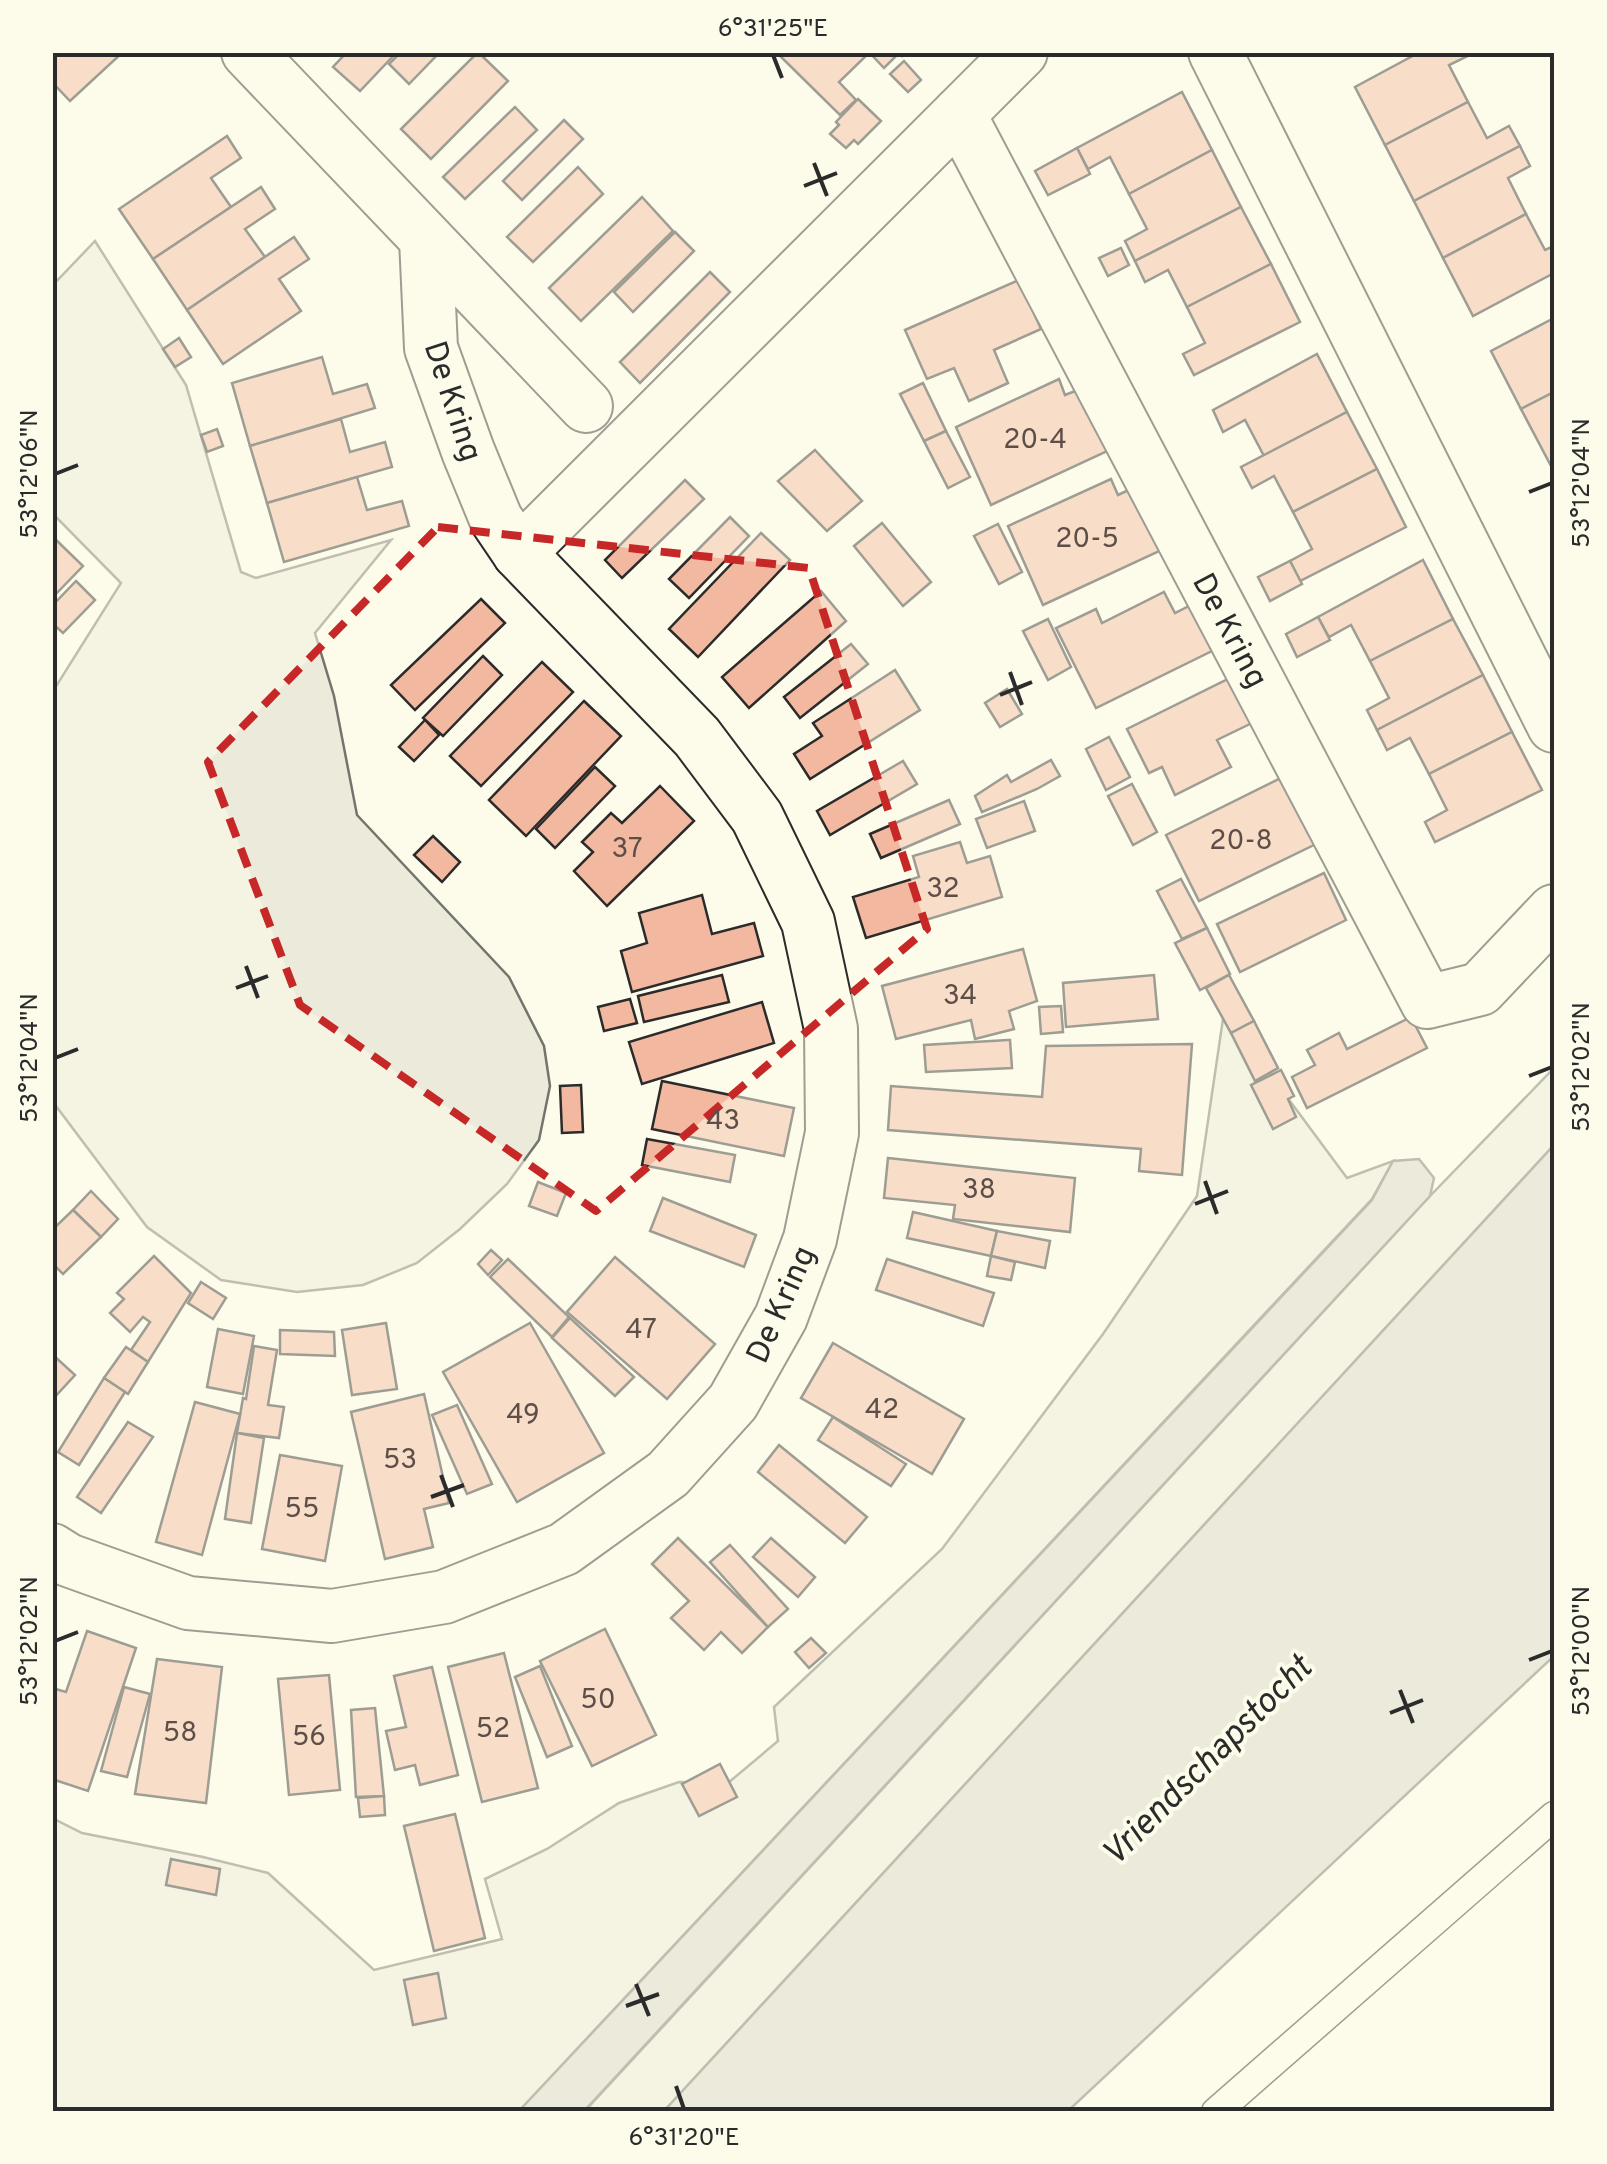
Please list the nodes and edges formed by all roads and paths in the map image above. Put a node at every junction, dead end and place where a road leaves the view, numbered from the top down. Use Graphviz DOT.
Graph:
graph roads {
  1 [pos="248,52"];
  2 [pos="1021,52"];
  3 [pos="1215,52"];
  4 [pos="959,114"];
  5 [pos="426,239"];
  6 [pos="586,406"];
  7 [pos="519,552"];
  8 [pos="1554,726"];
  9 [pos="1554,911"];
  10 [pos="52,1550"];
  11 [pos="1554,1816"];
  12 [pos="1216,2112"];
  1 -- 5 [label="street, De Kring"];
  2 -- 4 [label="street"];
  3 -- 8 [label="street"];
  4 -- 7 [label="street"];
  4 -- 9 [label="street, De Kring"];
  5 -- 6 [label="street, De Kring"];
  5 -- 7 [label="street, De Kring"];
  7 -- 10 [label="street, De Kring"];
  11 -- 12 [label="lane"];
}
